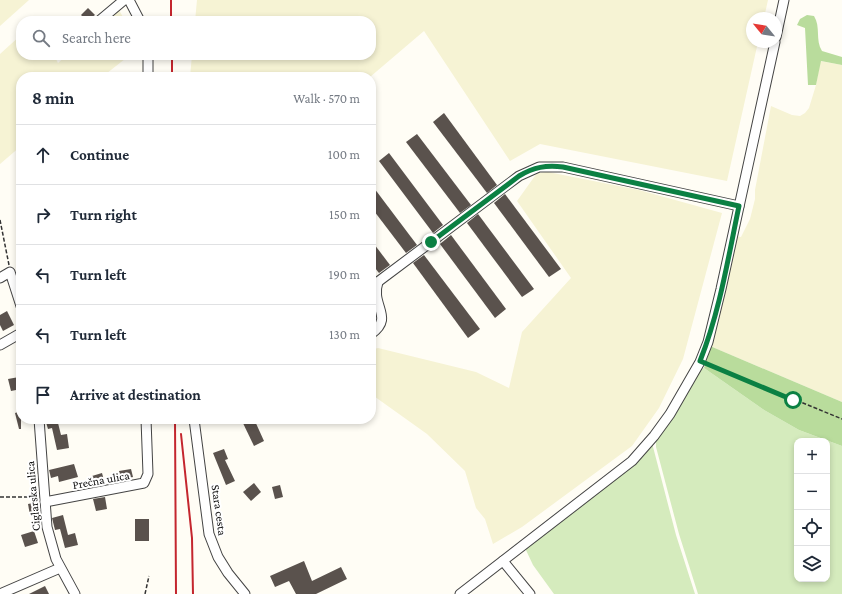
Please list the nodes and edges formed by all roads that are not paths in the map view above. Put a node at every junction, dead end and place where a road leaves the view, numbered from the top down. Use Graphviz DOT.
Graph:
graph roads {
  1 [pos="124,0"];
  2 [pos="129,0"];
  3 [pos="784,0"];
  4 [pos="781,12"];
  5 [pos="105,16"];
  6 [pos="137,16"];
  7 [pos="774,48"];
  8 [pos="148,60"];
  9 [pos="148,72"];
  10 [pos="739,206"];
  11 [pos="0,278"];
  12 [pos="376,283"];
  13 [pos="16,291"];
  14 [pos="376,299"];
  15 [pos="376,330"];
  16 [pos="16,336"];
  17 [pos="0,345"];
  18 [pos="39,424"];
  19 [pos="146,424"];
  20 [pos="195,424"];
  21 [pos="44,500"];
  22 [pos="503,561"];
  23 [pos="60,568"];
  24 [pos="0,594"];
  25 [pos="75,594"];
  26 [pos="245,594"];
  27 [pos="460,594"];
  28 [pos="530,594"];
  1 -- 5 [label="street"];
  2 -- 6 [label="street"];
  3 -- 4 [label="street"];
  7 -- 10 [label="street"];
  8 -- 9 [label="street"];
  10 -- 12 [label="street"];
  10 -- 22 [label="street"];
  11 -- 13 [label="street"];
  14 -- 15 [label="street"];
  16 -- 17 [label="street"];
  18 -- 21 [label="street, Ciglarska ulica"];
  19 -- 21 [label="street, Prečna ulica"];
  20 -- 26 [label="street, Stara cesta"];
  21 -- 23 [label="street, Ciglarska ulica"];
  22 -- 27 [label="street"];
  22 -- 28 [label="street"];
  23 -- 24 [label="street"];
  23 -- 25 [label="street, Ciglarska ulica"];
}
